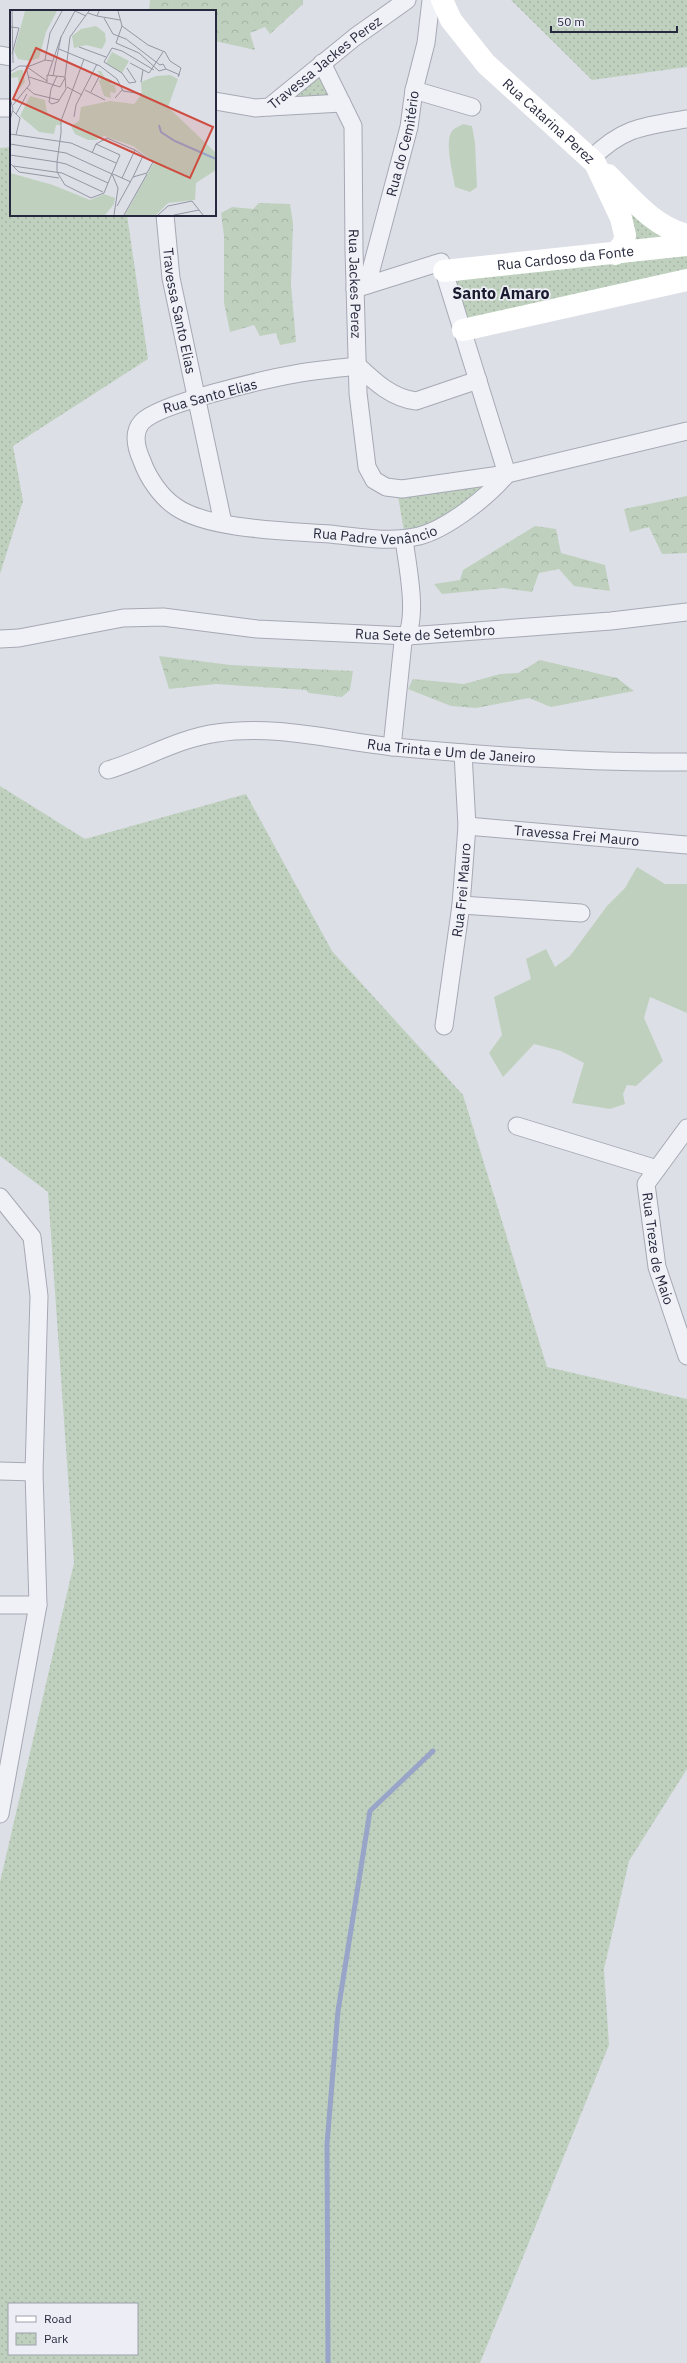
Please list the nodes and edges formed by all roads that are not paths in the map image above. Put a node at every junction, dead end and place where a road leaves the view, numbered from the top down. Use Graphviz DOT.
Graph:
graph roads {
  1 [pos="407,0"];
  2 [pos="431,0"];
  3 [pos="442,0"];
  4 [pos="0,55"];
  5 [pos="10,56"];
  6 [pos="322,63"];
  7 [pos="414,90"];
  8 [pos="216,101"];
  9 [pos="342,103"];
  10 [pos="269,107"];
  11 [pos="472,107"];
  12 [pos="687,119"];
  13 [pos="593,161"];
  14 [pos="165,216"];
  15 [pos="687,235"];
  16 [pos="687,245"];
  17 [pos="615,254"];
  18 [pos="444,271"];
  19 [pos="687,280"];
  20 [pos="361,287"];
  21 [pos="463,330"];
  22 [pos="358,366"];
  23 [pos="478,380"];
  24 [pos="196,398"];
  25 [pos="687,431"];
  26 [pos="507,474"];
  27 [pos="223,523"];
  28 [pos="404,539"];
  29 [pos="687,612"];
  30 [pos="408,636"];
  31 [pos="0,639"];
  32 [pos="392,747"];
  33 [pos="463,753"];
  34 [pos="687,762"];
  35 [pos="108,770"];
  36 [pos="467,826"];
  37 [pos="687,845"];
  38 [pos="461,905"];
  39 [pos="581,913"];
  40 [pos="444,1026"];
  41 [pos="517,1126"];
  42 [pos="687,1128"];
  43 [pos="657,1169"];
  44 [pos="0,1197"];
  45 [pos="682,1326"];
  46 [pos="687,1356"];
  47 [pos="0,1471"];
  48 [pos="34,1472"];
  49 [pos="0,1605"];
  50 [pos="38,1605"];
  51 [pos="7,1734"];
  52 [pos="0,1814"];
  1 -- 6 [label="street, Travessa Jackes Perez"];
  2 -- 7 [label="street, Rua do Cemitério"];
  3 -- 13 [label="main road, Rua Catarina Perez"];
  4 -- 5 [label="street"];
  6 -- 9 [label="street, Rua Jackes Perez"];
  6 -- 10 [label="street, Travessa Jackes Perez"];
  7 -- 11 [label="street"];
  7 -- 20 [label="street, Rua do Cemitério"];
  8 -- 10 [label="street, Travessa Jackes Perez"];
  9 -- 10 [label="street"];
  9 -- 20 [label="street, Rua Jackes Perez"];
  12 -- 13 [label="street"];
  13 -- 15 [label="main road"];
  13 -- 17 [label="main road, Rua Catarina Perez"];
  14 -- 24 [label="street, Travessa Santo Elias"];
  16 -- 17 [label="main road, Rua Cardoso da Fonte"];
  17 -- 18 [label="main road, Rua Cardoso da Fonte"];
  18 -- 20 [label="street, Rua Cardoso da Fonte"];
  18 -- 21 [label="street"];
  19 -- 21 [label="main road"];
  20 -- 22 [label="street, Rua Jackes Perez"];
  21 -- 23 [label="street"];
  22 -- 23 [label="street"];
  22 -- 24 [label="street, Rua Santo Elias"];
  22 -- 26 [label="street, Rua Jackes Perez"];
  23 -- 26 [label="street"];
  24 -- 27 [label="street, Travessa Santo Elias"];
  24 -- 27 [label="street, Rua Santo Elias"];
  25 -- 26 [label="street"];
  26 -- 28 [label="street, Rua Padre Venâncio"];
  27 -- 28 [label="street, Rua Padre Venâncio"];
  28 -- 30 [label="street"];
  29 -- 30 [label="street, Rua Sete de Setembro"];
  30 -- 31 [label="street, Rua Sete de Setembro"];
  30 -- 32 [label="street"];
  32 -- 33 [label="street, Rua Trinta e Um de Janeiro"];
  32 -- 35 [label="street, Rua Trinta e Um de Janeiro"];
  33 -- 34 [label="street, Rua Trinta e Um de Janeiro"];
  33 -- 36 [label="street, Rua Frei Mauro"];
  36 -- 37 [label="street, Travessa Frei Mauro"];
  36 -- 38 [label="street, Rua Frei Mauro"];
  38 -- 39 [label="street"];
  38 -- 40 [label="street, Rua Frei Mauro"];
  41 -- 43 [label="street"];
  42 -- 43 [label="street, Rua Treze de Maio"];
  43 -- 45 [label="street, Rua Treze de Maio"];
  44 -- 48 [label="street"];
  45 -- 46 [label="street, Rua Treze de Maio"];
  47 -- 48 [label="street"];
  48 -- 50 [label="street"];
  49 -- 50 [label="street"];
  50 -- 51 [label="street"];
  51 -- 52 [label="street"];
}
